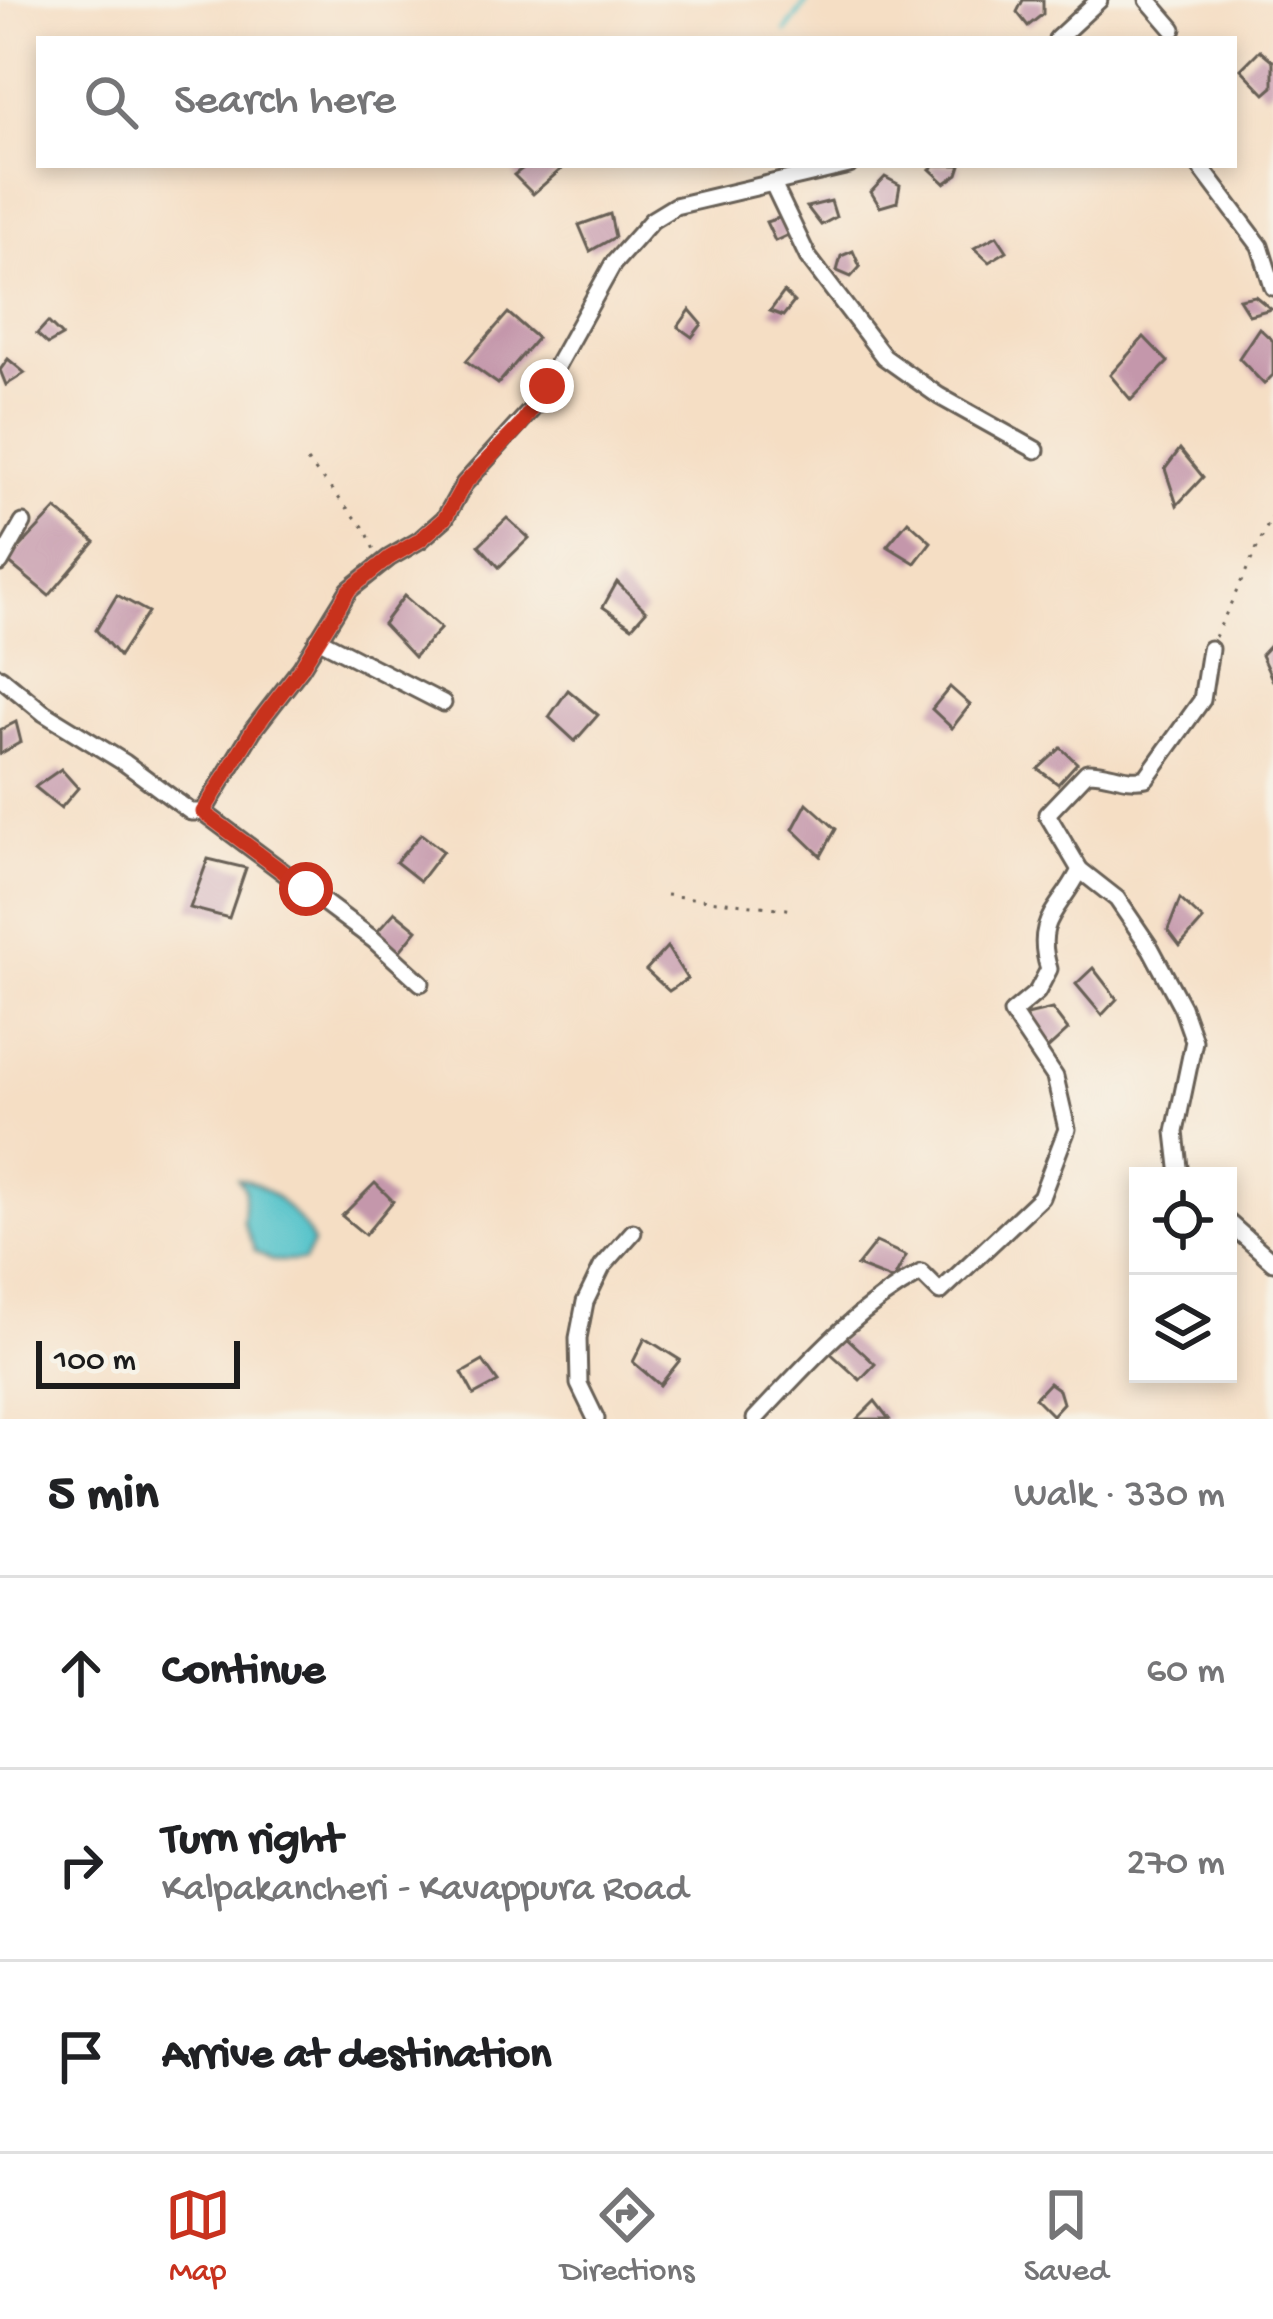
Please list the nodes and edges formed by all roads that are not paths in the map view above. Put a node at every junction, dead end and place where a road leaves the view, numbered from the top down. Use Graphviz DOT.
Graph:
graph roads {
  1 [pos="1100,0"];
  2 [pos="1148,0"];
  3 [pos="1173,29"];
  4 [pos="1061,36"];
  5 [pos="837,168"];
  6 [pos="1202,168"];
  7 [pos="773,184"];
  8 [pos="1273,287"];
  9 [pos="1036,450"];
  10 [pos="23,523"];
  11 [pos="0,563"];
  12 [pos="318,639"];
  13 [pos="1210,649"];
  14 [pos="0,677"];
  15 [pos="443,703"];
  16 [pos="203,812"];
  17 [pos="1080,870"];
  18 [pos="421,983"];
  19 [pos="1179,1167"];
  20 [pos="1237,1230"];
  21 [pos="633,1232"];
  22 [pos="1273,1262"];
  23 [pos="596,1419"];
  24 [pos="755,1419"];
  1 -- 4 [label="street"];
  2 -- 3 [label="street"];
  5 -- 7 [label="street"];
  6 -- 8 [label="street"];
  7 -- 9 [label="street"];
  7 -- 12 [label="street"];
  10 -- 11 [label="street"];
  12 -- 15 [label="street"];
  12 -- 16 [label="street"];
  13 -- 17 [label="street"];
  14 -- 16 [label="street"];
  16 -- 18 [label="street"];
  17 -- 19 [label="street"];
  17 -- 24 [label="street"];
  20 -- 22 [label="street"];
  21 -- 23 [label="street"];
}
